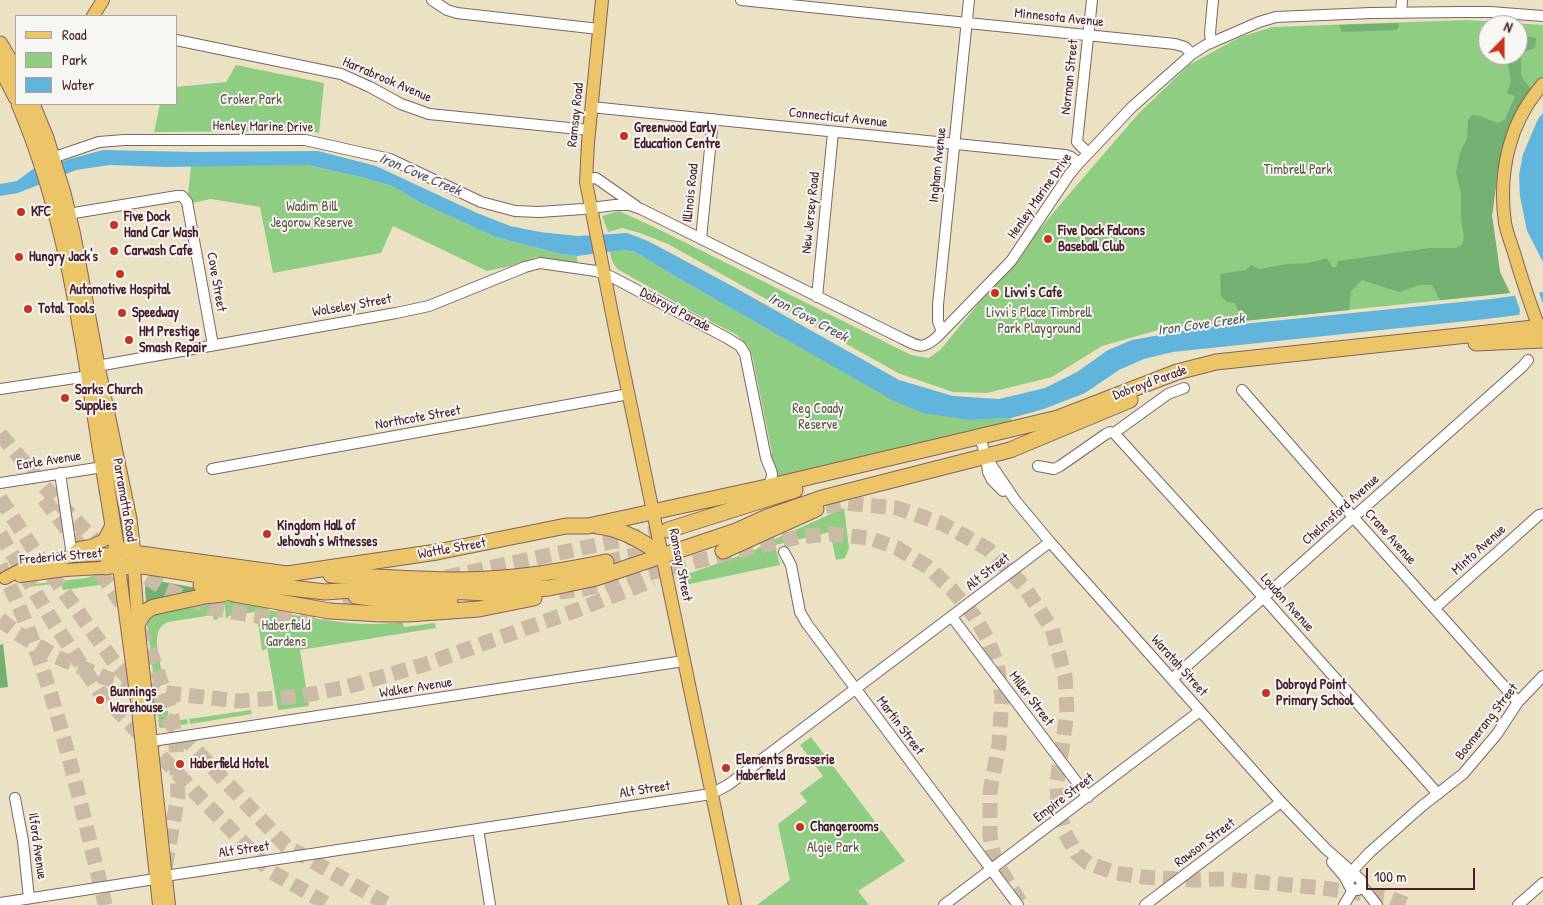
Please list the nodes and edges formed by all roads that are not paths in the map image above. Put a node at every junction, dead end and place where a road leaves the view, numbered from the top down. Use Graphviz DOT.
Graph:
graph roads {
  1 [pos="103,0"];
  2 [pos="432,0"];
  3 [pos="602,0"];
  4 [pos="741,0"];
  5 [pos="969,0"];
  6 [pos="1092,0"];
  7 [pos="1213,0"];
  8 [pos="1402,0"];
  9 [pos="1401,13"];
  10 [pos="94,15"];
  11 [pos="1543,16"];
  12 [pos="966,23"];
  13 [pos="599,29"];
  14 [pos="1088,34"];
  15 [pos="178,40"];
  16 [pos="1211,43"];
  17 [pos="0,44"];
  18 [pos="1192,54"];
  19 [pos="0,66"];
  20 [pos="15,70"];
  21 [pos="1543,84"];
  22 [pos="15,95"];
  23 [pos="30,107"];
  24 [pos="591,107"];
  25 [pos="713,119"];
  26 [pos="589,130"];
  27 [pos="833,132"];
  28 [pos="954,143"];
  29 [pos="1088,153"];
  30 [pos="49,163"];
  31 [pos="1079,163"];
  32 [pos="586,179"];
  33 [pos="57,194"];
  34 [pos="590,208"];
  35 [pos="641,210"];
  36 [pos="68,214"];
  37 [pos="596,232"];
  38 [pos="701,239"];
  39 [pos="605,275"];
  40 [pos="817,296"];
  41 [pos="1540,330"];
  42 [pos="942,332"];
  43 [pos="213,345"];
  44 [pos="1528,360"];
  45 [pos="93,371"];
  46 [pos="1184,388"];
  47 [pos="0,389"];
  48 [pos="1242,390"];
  49 [pos="629,394"];
  50 [pos="1114,433"];
  51 [pos="983,446"];
  52 [pos="1038,466"];
  53 [pos="103,467"];
  54 [pos="212,469"];
  55 [pos="60,473"];
  56 [pos="0,483"];
  57 [pos="878,483"];
  58 [pos="767,487"];
  59 [pos="654,513"];
  60 [pos="1543,514"];
  61 [pos="1353,517"];
  62 [pos="588,526"];
  63 [pos="668,530"];
  64 [pos="1050,542"];
  65 [pos="723,551"];
  66 [pos="784,552"];
  67 [pos="121,554"];
  68 [pos="662,555"];
  69 [pos="72,556"];
  70 [pos="606,562"];
  71 [pos="287,574"];
  72 [pos="2,578"];
  73 [pos="587,580"];
  74 [pos="325,592"];
  75 [pos="234,594"];
  76 [pos="1264,598"];
  77 [pos="469,600"];
  78 [pos="1435,608"];
  79 [pos="952,617"];
  80 [pos="138,624"];
  81 [pos="684,661"];
  82 [pos="1543,676"];
  83 [pos="1172,679"];
  84 [pos="856,689"];
  85 [pos="1518,702"];
  86 [pos="1200,711"];
  87 [pos="152,741"];
  88 [pos="712,794"];
  89 [pos="1438,794"];
  90 [pos="1088,797"];
  91 [pos="15,798"];
  92 [pos="1281,802"];
  93 [pos="478,829"];
  94 [pos="991,870"];
  95 [pos="160,877"];
  96 [pos="1355,882"];
  97 [pos="1543,882"];
  98 [pos="29,898"];
  99 [pos="0,903"];
  100 [pos="159,905"];
  101 [pos="169,905"];
  102 [pos="490,905"];
  103 [pos="735,905"];
  104 [pos="944,905"];
  105 [pos="1018,905"];
  106 [pos="1145,905"];
  107 [pos="1344,905"];
  108 [pos="1371,905"];
  109 [pos="1377,905"];
  110 [pos="1518,905"];
  1 -- 10 [label="main road"];
  2 -- 13 [label="street"];
  3 -- 13 [label="main road, Ramsay Road"];
  4 -- 12 [label="street, Minnesota Avenue"];
  5 -- 12 [label="street, Ingham Avenue"];
  6 -- 14 [label="street, Norman Street"];
  7 -- 16 [label="street"];
  8 -- 9 [label="street"];
  9 -- 11 [label="street, Henley Marine Drive"];
  9 -- 16 [label="street, Henley Marine Drive"];
  12 -- 14 [label="street, Minnesota Avenue"];
  12 -- 28 [label="street, Ingham Avenue"];
  13 -- 24 [label="main road, Ramsay Road"];
  14 -- 18 [label="street, Minnesota Avenue"];
  14 -- 29 [label="street, Norman Street"];
  15 -- 26 [label="street, Harrabrook Avenue"];
  16 -- 18 [label="street, Henley Marine Drive"];
  17 -- 20 [label="highway"];
  18 -- 29 [label="street, Henley Marine Drive"];
  19 -- 22 [label="highway"];
  21 -- 41 [label="main road"];
  23 -- 30 [label="highway, Parramatta Road"];
  24 -- 25 [label="street, Connecticut Avenue"];
  24 -- 26 [label="main road, Ramsay Road"];
  25 -- 27 [label="street, Connecticut Avenue"];
  25 -- 38 [label="street, Illinois Road"];
  26 -- 32 [label="main road, Ramsay Road"];
  27 -- 28 [label="street, Connecticut Avenue"];
  27 -- 40 [label="street, New Jersey Road"];
  28 -- 31 [label="street, Connecticut Avenue"];
  28 -- 42 [label="street, Ingham Avenue"];
  29 -- 31 [label="street, Henley Marine Drive"];
  30 -- 33 [label="highway, Parramatta Road"];
  30 -- 34 [label="street, Henley Marine Drive"];
  31 -- 42 [label="street, Henley Marine Drive"];
  32 -- 34 [label="main road, Ramsay Road"];
  32 -- 35 [label="street, Henley Marine Drive"];
  33 -- 36 [label="highway, Parramatta Road"];
  33 -- 45 [label="highway, Parramatta Road"];
  34 -- 35 [label="street, Henley Marine Drive"];
  34 -- 37 [label="main road, Ramsay Road"];
  35 -- 38 [label="street, Henley Marine Drive"];
  36 -- 43 [label="street, Cove Street"];
  36 -- 45 [label="highway, Parramatta Road"];
  37 -- 39 [label="main road, Ramsay Street"];
  38 -- 40 [label="street, Henley Marine Drive"];
  39 -- 43 [label="street, Wolseley Street"];
  39 -- 49 [label="main road, Ramsay Street"];
  39 -- 58 [label="street, Dobroyd Parade"];
  40 -- 42 [label="street, Henley Marine Drive"];
  41 -- 51 [label="highway, Dobroyd Parade"];
  41 -- 51 [label="highway, Dobroyd Parade"];
  43 -- 45 [label="street, Wolseley Street"];
  44 -- 61 [label="street, Chelmsford Avenue"];
  45 -- 47 [label="street, Wolseley Street"];
  45 -- 53 [label="highway, Parramatta Road"];
  45 -- 67 [label="highway, Parramatta Road"];
  46 -- 50 [label="street, Dobroyd Parade"];
  48 -- 61 [label="street, Crane Avenue"];
  49 -- 54 [label="street, Northcote Street"];
  49 -- 59 [label="main road, Ramsay Street"];
  50 -- 52 [label="street, Dobroyd Parade"];
  50 -- 76 [label="street, Loudon Avenue"];
  51 -- 57 [label="highway, Dobroyd Parade"];
  51 -- 58 [label="highway, Dobroyd Parade"];
  51 -- 63 [label="highway"];
  51 -- 64 [label="street, Waratah Street"];
  53 -- 55 [label="street, Earle Avenue"];
  53 -- 67 [label="highway, Parramatta Road"];
  55 -- 56 [label="street, Earle Avenue"];
  55 -- 69 [label="street"];
  57 -- 65 [label="highway"];
  57 -- 68 [label="highway, Dobroyd Parade"];
  58 -- 59 [label="highway, Wattle Street"];
  59 -- 62 [label="highway, Wattle Street"];
  59 -- 68 [label="main road, Ramsay Street"];
  60 -- 78 [label="street, Minto Avenue"];
  61 -- 76 [label="street, Chelmsford Avenue"];
  61 -- 78 [label="street, Crane Avenue"];
  62 -- 68 [label="highway"];
  62 -- 71 [label="highway, Wattle Street"];
  64 -- 79 [label="street, Alt Street"];
  64 -- 83 [label="street, Waratah Street"];
  66 -- 84 [label="street, Martin Street"];
  67 -- 69 [label="main road, Frederick Street"];
  67 -- 69 [label="main road"];
  67 -- 71 [label="highway, Wattle Street"];
  67 -- 72 [label="main road, Frederick Street"];
  67 -- 74 [label="highway"];
  67 -- 75 [label="highway"];
  67 -- 80 [label="main road, Parramatta Road"];
  67 -- 95 [label="main road, Parramatta Road"];
  68 -- 73 [label="highway"];
  68 -- 81 [label="main road, Ramsay Street"];
  69 -- 72 [label="main road, Frederick Street"];
  70 -- 71 [label="highway"];
  73 -- 74 [label="highway"];
  73 -- 75 [label="highway"];
  74 -- 77 [label="highway"];
  75 -- 80 [label="highway"];
  76 -- 83 [label="street, Chelmsford Avenue"];
  76 -- 89 [label="street, Loudon Avenue"];
  78 -- 85 [label="street, Crane Avenue"];
  79 -- 84 [label="street, Alt Street"];
  79 -- 90 [label="street, Miller Street"];
  80 -- 87 [label="main road, Parramatta Road"];
  81 -- 87 [label="street, Walker Avenue"];
  81 -- 88 [label="main road, Ramsay Street"];
  82 -- 85 [label="street, Boomerang Street"];
  83 -- 86 [label="street, Waratah Street"];
  84 -- 88 [label="street, Alt Street"];
  84 -- 94 [label="street, Martin Street"];
  85 -- 89 [label="street, Boomerang Street"];
  86 -- 90 [label="street, Empire Street"];
  86 -- 92 [label="street, Waratah Street"];
  87 -- 95 [label="main road, Parramatta Road"];
  88 -- 93 [label="street, Alt Street"];
  88 -- 103 [label="main road, Ramsay Street"];
  89 -- 96 [label="street, Boomerang Street"];
  90 -- 94 [label="street, Empire Street"];
  91 -- 98 [label="street, Ilford Avenue"];
  92 -- 96 [label="street, Waratah Street"];
  92 -- 106 [label="street, Rawson Street"];
  93 -- 95 [label="street, Alt Street"];
  93 -- 102 [label="street"];
  94 -- 104 [label="street, Empire Street"];
  94 -- 105 [label="street, Martin Street"];
  95 -- 98 [label="street, Alt Street"];
  95 -- 100 [label="main road, Parramatta Road"];
  95 -- 101 [label="main road, Parramatta Road"];
  96 -- 107 [label="street, Boomerang Street"];
  96 -- 108 [label="street, Waratah Street"];
  96 -- 109 [label="street, Waratah Street"];
  97 -- 110 [label="street"];
  98 -- 99 [label="street, Alt Street"];
}
